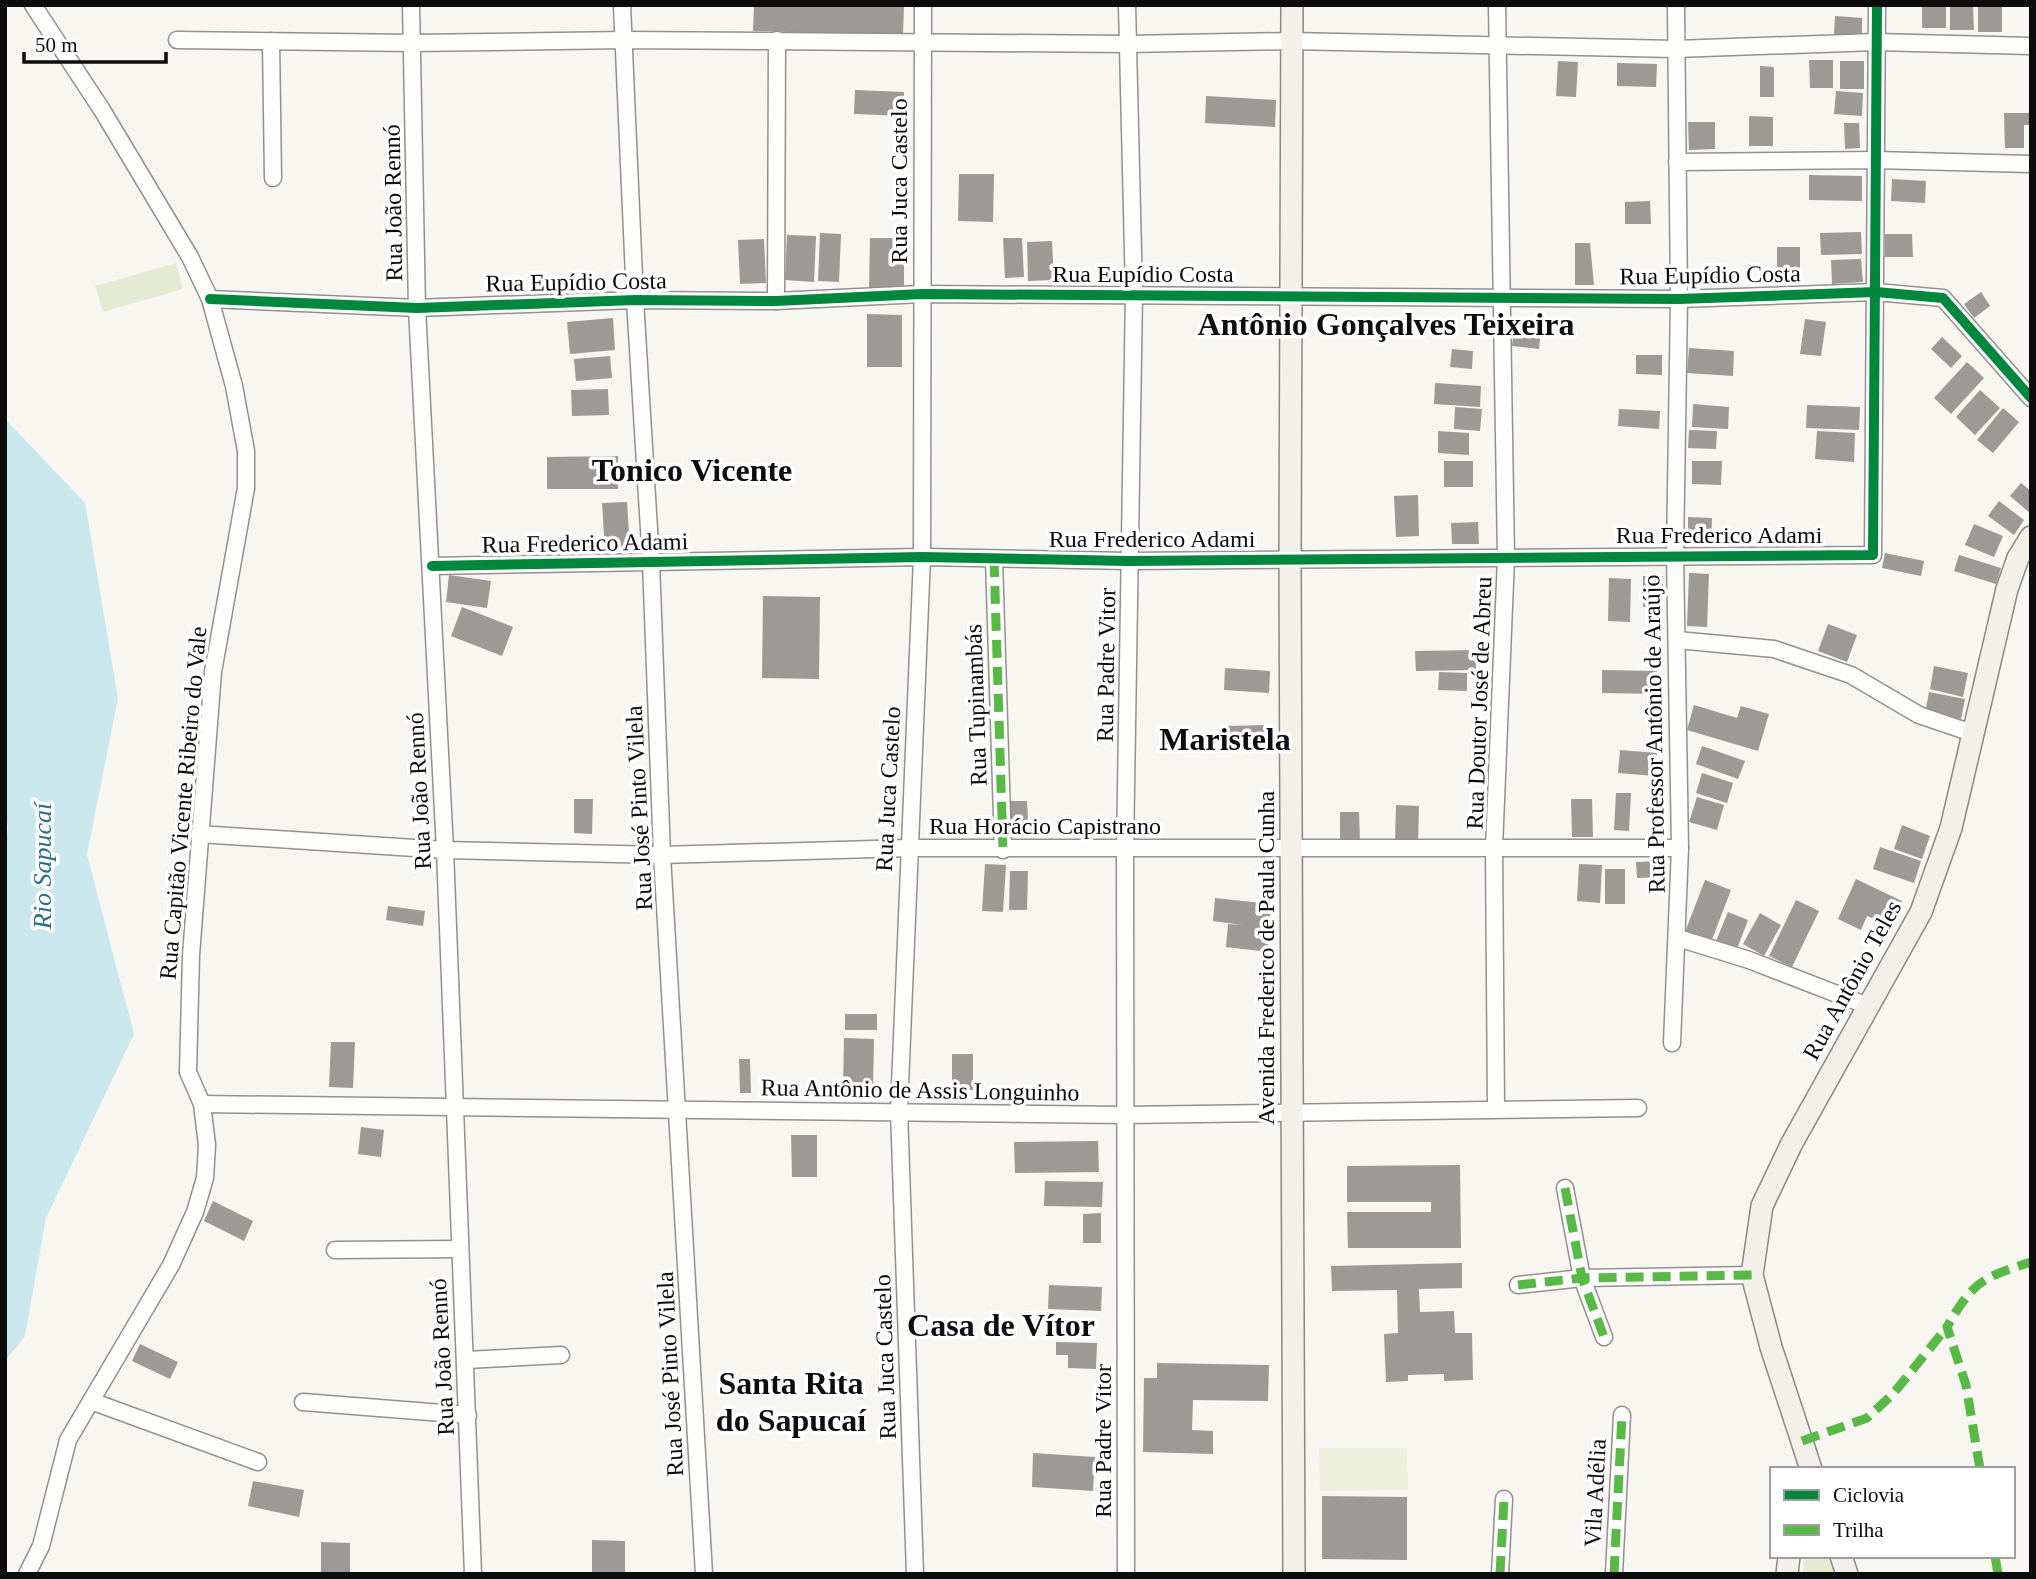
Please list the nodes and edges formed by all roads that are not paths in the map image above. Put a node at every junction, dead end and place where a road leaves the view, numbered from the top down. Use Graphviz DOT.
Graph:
graph roads {
  1 [pos="33,5"];
  2 [pos="411,5"];
  3 [pos="622,5"];
  4 [pos="923,5"];
  5 [pos="1127,5"];
  6 [pos="1292,5"];
  7 [pos="1497,5"];
  8 [pos="1676,5"];
  9 [pos="1877,5"];
  10 [pos="177,40"];
  11 [pos="625,40"];
  12 [pos="777,40"];
  13 [pos="271,41"];
  14 [pos="1292,41"];
  15 [pos="1876,41"];
  16 [pos="412,43"];
  17 [pos="922,43"];
  18 [pos="1127,44"];
  19 [pos="1496,46"];
  20 [pos="2031,46"];
  21 [pos="1675,49"];
  22 [pos="1875,160"];
  23 [pos="1677,162"];
  24 [pos="2031,164"];
  25 [pos="273,178"];
  26 [pos="1876,292"];
  27 [pos="1134,293"];
  28 [pos="922,294"];
  29 [pos="1293,296"];
  30 [pos="1502,296"];
  31 [pos="210,299"];
  32 [pos="1679,299"];
  33 [pos="635,300"];
  34 [pos="776,301"];
  35 [pos="417,308"];
  36 [pos="2031,398"];
  37 [pos="2031,537"];
  38 [pos="1675,555"];
  39 [pos="922,557"];
  40 [pos="1506,558"];
  41 [pos="995,559"];
  42 [pos="1290,560"];
  43 [pos="1128,561"];
  44 [pos="652,562"];
  45 [pos="432,566"];
  46 [pos="1677,640"];
  47 [pos="1972,733"];
  48 [pos="199,834"];
  49 [pos="908,848"];
  50 [pos="1494,848"];
  51 [pos="1680,848"];
  52 [pos="445,850"];
  53 [pos="1003,850"];
  54 [pos="1125,850"];
  55 [pos="1291,850"];
  56 [pos="663,855"];
  57 [pos="1678,938"];
  58 [pos="1868,1006"];
  59 [pos="1672,1043"];
  60 [pos="202,1104"];
  61 [pos="1496,1108"];
  62 [pos="1638,1108"];
  63 [pos="455,1109"];
  64 [pos="899,1110"];
  65 [pos="1293,1110"];
  66 [pos="678,1111"];
  67 [pos="1124,1115"];
  68 [pos="1565,1188"];
  69 [pos="459,1249"];
  70 [pos="335,1250"];
  71 [pos="1752,1275"];
  72 [pos="1582,1278"];
  73 [pos="1518,1285"];
  74 [pos="1604,1337"];
  75 [pos="561,1355"];
  76 [pos="466,1360"];
  77 [pos="91,1401"];
  78 [pos="303,1402"];
  79 [pos="468,1415"];
  80 [pos="1622,1415"];
  81 [pos="1802,1441"];
  82 [pos="258,1462"];
  83 [pos="1799,1467"];
  84 [pos="1810,1467"];
  85 [pos="1504,1499"];
  86 [pos="27,1574"];
  87 [pos="473,1574"];
  88 [pos="704,1574"];
  89 [pos="915,1574"];
  90 [pos="1126,1574"];
  91 [pos="1294,1574"];
  92 [pos="1500,1574"];
  93 [pos="1614,1574"];
  1 -- 31 [label="street, Rua Capitão Vicente Ribeiro do Vale"];
  2 -- 16 [label="street, Rua João Rennó"];
  3 -- 11 [label="street, Rua José Pinto Vilela"];
  4 -- 17 [label="street, Rua Juca Castelo"];
  5 -- 18 [label="street, Rua Padre Vitor"];
  6 -- 14 [label="main road, Avenida Frederico de Paula Cunha"];
  7 -- 19 [label="street, Rua Doutor José de Abreu"];
  8 -- 21 [label="street, Rua Professor Antônio de Araújo"];
  9 -- 15 [label="street"];
  10 -- 13 [label="street"];
  11 -- 12 [label="street"];
  11 -- 16 [label="street"];
  11 -- 33 [label="street, Rua José Pinto Vilela"];
  12 -- 17 [label="street"];
  12 -- 34 [label="street"];
  13 -- 16 [label="street"];
  13 -- 25 [label="street"];
  14 -- 18 [label="street"];
  14 -- 19 [label="street"];
  14 -- 29 [label="main road, Avenida Frederico de Paula Cunha"];
  15 -- 20 [label="street"];
  15 -- 21 [label="street"];
  15 -- 22 [label="street"];
  16 -- 35 [label="street, Rua João Rennó"];
  17 -- 18 [label="street"];
  17 -- 28 [label="street, Rua Juca Castelo"];
  18 -- 27 [label="street, Rua Padre Vitor"];
  19 -- 21 [label="street"];
  19 -- 30 [label="street, Rua Doutor José de Abreu"];
  21 -- 23 [label="street, Rua Professor Antônio de Araújo"];
  22 -- 23 [label="street"];
  22 -- 24 [label="street"];
  22 -- 26 [label="street"];
  23 -- 32 [label="street, Rua Professor Antônio de Araújo"];
  26 -- 32 [label="street, Rua Eupídio Costa"];
  26 -- 36 [label="street, Rua Eupídio Costa"];
  26 -- 38 [label="street, Rua Frederico Adami"];
  27 -- 28 [label="street, Rua Eupídio Costa"];
  27 -- 29 [label="street, Rua Eupídio Costa"];
  27 -- 43 [label="street, Rua Padre Vitor"];
  28 -- 34 [label="street, Rua Eupídio Costa"];
  28 -- 39 [label="street, Rua Juca Castelo"];
  29 -- 30 [label="street, Rua Eupídio Costa"];
  29 -- 42 [label="main road, Avenida Frederico de Paula Cunha"];
  30 -- 32 [label="street, Rua Eupídio Costa"];
  30 -- 40 [label="street, Rua Doutor José de Abreu"];
  31 -- 35 [label="street, Rua Eupídio Costa"];
  31 -- 48 [label="street, Rua Capitão Vicente Ribeiro do Vale"];
  32 -- 38 [label="street, Rua Professor Antônio de Araújo"];
  33 -- 34 [label="street, Rua Eupídio Costa"];
  33 -- 35 [label="street, Rua Eupídio Costa"];
  33 -- 44 [label="street, Rua José Pinto Vilela"];
  35 -- 45 [label="street, Rua João Rennó"];
  37 -- 47 [label="main road, Rua Antônio Teles"];
  38 -- 40 [label="street, Rua Frederico Adami"];
  38 -- 46 [label="street, Rua Professor Antônio de Araújo"];
  39 -- 41 [label="street, Rua Frederico Adami"];
  39 -- 44 [label="street, Rua Frederico Adami"];
  39 -- 49 [label="street, Rua Juca Castelo"];
  40 -- 42 [label="street, Rua Frederico Adami"];
  40 -- 50 [label="street, Rua Doutor José de Abreu"];
  41 -- 43 [label="street, Rua Frederico Adami"];
  41 -- 53 [label="street, Rua Tupinambás"];
  42 -- 43 [label="street, Rua Frederico Adami"];
  42 -- 55 [label="main road, Avenida Frederico de Paula Cunha"];
  43 -- 54 [label="street, Rua Padre Vitor"];
  44 -- 45 [label="street, Rua Frederico Adami"];
  44 -- 56 [label="street, Rua José Pinto Vilela"];
  45 -- 52 [label="street, Rua João Rennó"];
  46 -- 47 [label="street"];
  46 -- 51 [label="street, Rua Professor Antônio de Araújo"];
  47 -- 58 [label="main road, Rua Antônio Teles"];
  48 -- 52 [label="street, Rua Horácio Capistrano"];
  48 -- 60 [label="street, Rua Capitão Vicente Ribeiro do Vale"];
  49 -- 53 [label="street, Rua Horácio Capistrano"];
  49 -- 56 [label="street, Rua Horácio Capistrano"];
  49 -- 64 [label="street, Rua Juca Castelo"];
  50 -- 51 [label="street, Rua Horácio Capistrano"];
  50 -- 55 [label="street, Rua Horácio Capistrano"];
  50 -- 61 [label="street, Rua Doutor José de Abreu"];
  51 -- 57 [label="street, Rua Professor Antônio de Araújo"];
  52 -- 56 [label="street, Rua Horácio Capistrano"];
  52 -- 63 [label="street, Rua João Rennó"];
  53 -- 54 [label="street, Rua Horácio Capistrano"];
  54 -- 55 [label="street, Rua Horácio Capistrano"];
  54 -- 67 [label="street, Rua Padre Vitor"];
  55 -- 65 [label="main road, Avenida Frederico de Paula Cunha"];
  56 -- 66 [label="street, Rua José Pinto Vilela"];
  57 -- 58 [label="street"];
  57 -- 59 [label="street, Rua Professor Antônio de Araújo"];
  58 -- 71 [label="main road, Rua Antônio Teles"];
  60 -- 63 [label="street, Rua Antônio de Assis Longuinho"];
  60 -- 77 [label="street, Rua Capitão Vicente Ribeiro do Vale"];
  61 -- 62 [label="street, Rua Antônio de Assis Longuinho"];
  61 -- 65 [label="street, Rua Antônio de Assis Longuinho"];
  63 -- 66 [label="street, Rua Antônio de Assis Longuinho"];
  63 -- 69 [label="street, Rua João Rennó"];
  64 -- 66 [label="street, Rua Antônio de Assis Longuinho"];
  64 -- 67 [label="street, Rua Antônio de Assis Longuinho"];
  64 -- 89 [label="street, Rua Juca Castelo"];
  65 -- 67 [label="street, Rua Antônio de Assis Longuinho"];
  65 -- 91 [label="main road, Avenida Frederico de Paula Cunha"];
  66 -- 88 [label="street, Rua José Pinto Vilela"];
  67 -- 90 [label="street, Rua Padre Vitor"];
  68 -- 72 [label="street"];
  69 -- 70 [label="street"];
  69 -- 76 [label="street, Rua João Rennó"];
  71 -- 72 [label="street"];
  71 -- 81 [label="main road, Rua Antônio Teles"];
  72 -- 73 [label="street"];
  72 -- 74 [label="street"];
  75 -- 76 [label="street"];
  76 -- 79 [label="street, Rua João Rennó"];
  77 -- 82 [label="street"];
  77 -- 86 [label="street, Rua Capitão Vicente Ribeiro do Vale"];
  78 -- 79 [label="street"];
  79 -- 87 [label="street, Rua João Rennó"];
  80 -- 93 [label="street, Vila Adélia"];
  81 -- 83 [label="main road, Rua Antônio Teles"];
  81 -- 84 [label="main road, Rua Antônio Teles"];
  85 -- 92 [label="street"];
}
